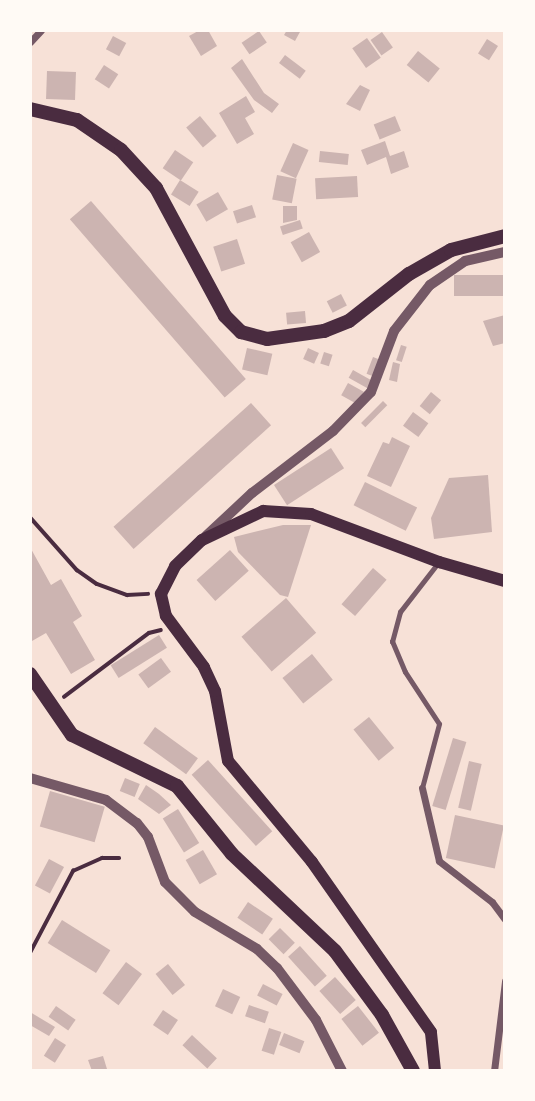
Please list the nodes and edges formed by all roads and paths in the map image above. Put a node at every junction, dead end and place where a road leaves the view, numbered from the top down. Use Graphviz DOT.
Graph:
graph roads {
  1 [pos="41,30"];
  2 [pos="30,42"];
  3 [pos="30,109"];
  4 [pos="505,236"];
  5 [pos="505,252"];
  6 [pos="30,517"];
  7 [pos="202,540"];
  8 [pos="439,562"];
  9 [pos="505,581"];
  10 [pos="161,594"];
  11 [pos="173,627"];
  12 [pos="31,679"];
  13 [pos="51,707"];
  14 [pos="30,778"];
  15 [pos="422,788"];
  16 [pos="120,858"];
  17 [pos="505,919"];
  18 [pos="30,953"];
  19 [pos="505,981"];
  20 [pos="342,1071"];
  21 [pos="413,1071"];
  22 [pos="435,1071"];
  23 [pos="494,1071"];
  1 -- 2 [label="street"];
  3 -- 4 [label="highway"];
  5 -- 7 [label="street"];
  6 -- 10 [label="path"];
  7 -- 8 [label="main road"];
  7 -- 10 [label="main road"];
  8 -- 9 [label="main road"];
  8 -- 15 [label="lane"];
  10 -- 11 [label="main road"];
  11 -- 13 [label="path"];
  11 -- 22 [label="main road"];
  12 -- 13 [label="highway"];
  13 -- 21 [label="highway"];
  14 -- 20 [label="street"];
  15 -- 17 [label="street"];
  16 -- 18 [label="path"];
  19 -- 23 [label="street"];
}
